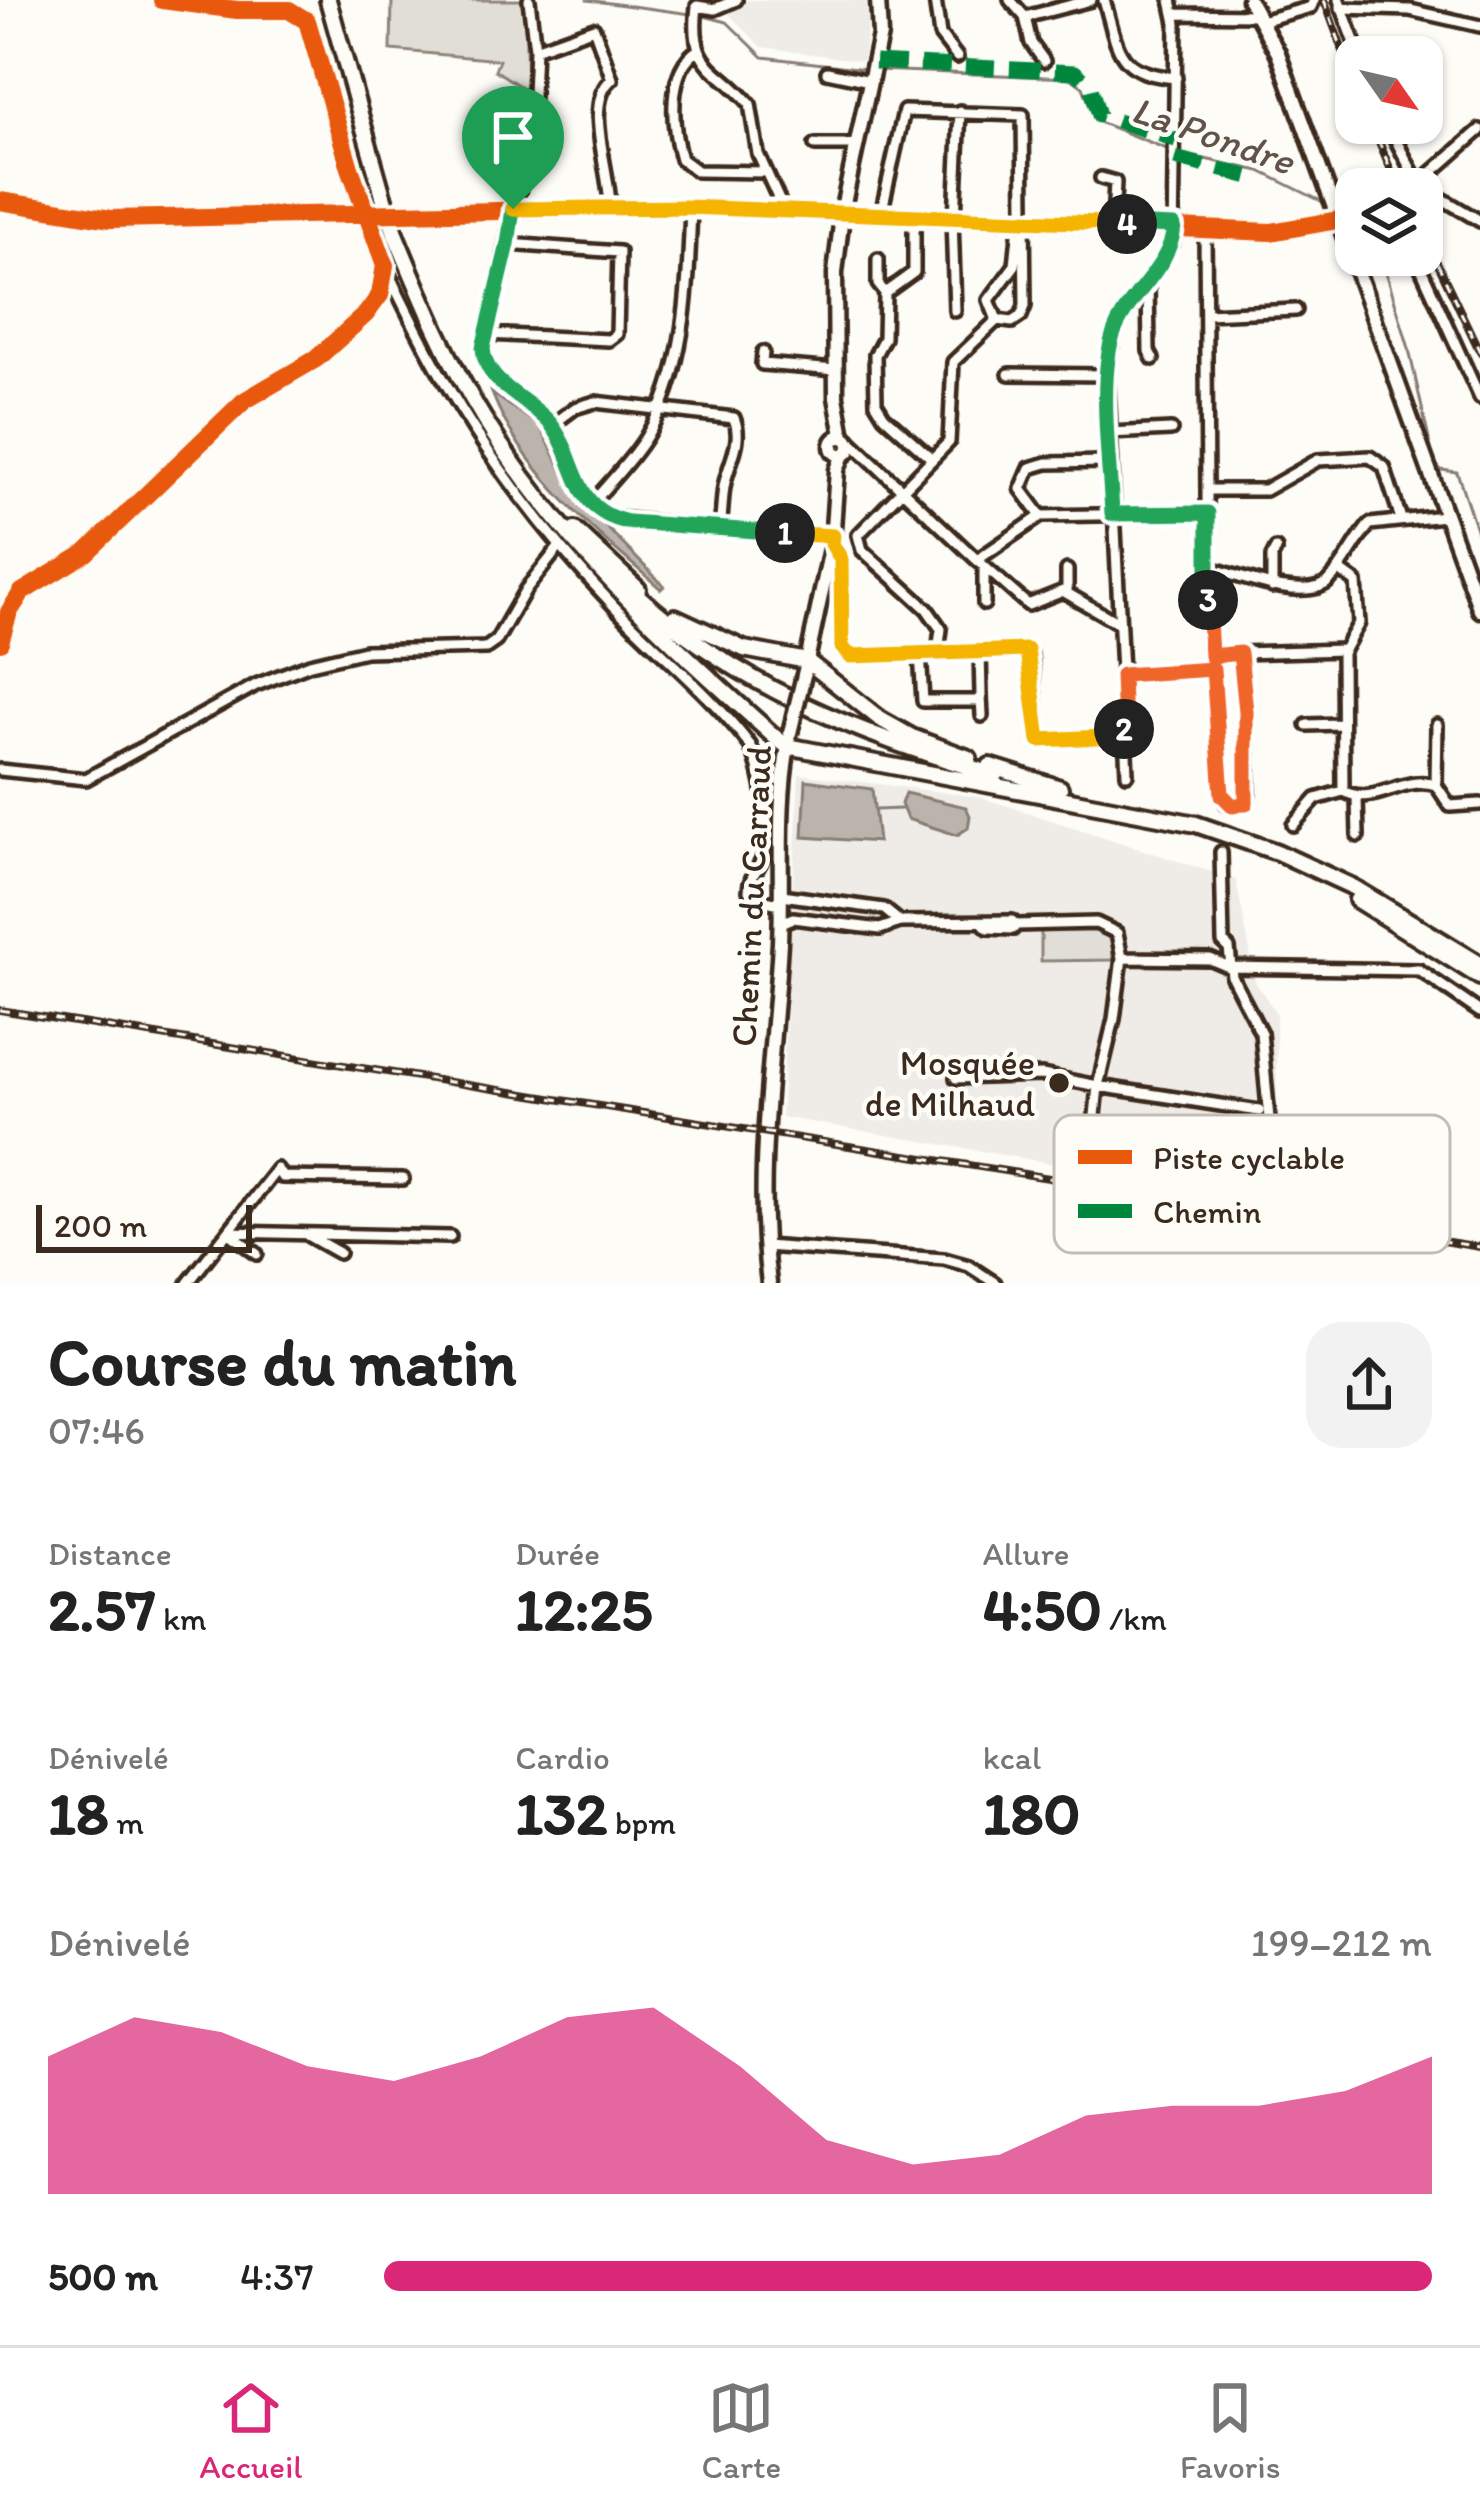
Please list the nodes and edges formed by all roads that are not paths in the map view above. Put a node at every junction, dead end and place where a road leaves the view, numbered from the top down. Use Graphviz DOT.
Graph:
graph roads {
  1 [pos="162,0"];
  2 [pos="328,0"];
  3 [pos="529,0"];
  4 [pos="736,0"];
  5 [pos="878,0"];
  6 [pos="935,0"];
  7 [pos="1010,0"];
  8 [pos="1091,0"];
  9 [pos="1104,0"];
  10 [pos="1171,0"];
  11 [pos="1249,0"];
  12 [pos="1314,0"];
  13 [pos="694,3"];
  14 [pos="1340,4"];
  15 [pos="1175,14"];
  16 [pos="1025,16"];
  17 [pos="1259,18"];
  18 [pos="1480,26"];
  19 [pos="1352,36"];
  20 [pos="535,49"];
  21 [pos="698,50"];
  22 [pos="957,57"];
  23 [pos="1044,61"];
  24 [pos="826,72"];
  25 [pos="1176,78"];
  26 [pos="871,80"];
  27 [pos="960,110"];
  28 [pos="1480,130"];
  29 [pos="514,134"];
  30 [pos="531,135"];
  31 [pos="858,145"];
  32 [pos="815,146"];
  33 [pos="1437,168"];
  34 [pos="766,172"];
  35 [pos="608,177"];
  36 [pos="1101,178"];
  37 [pos="1330,197"];
  38 [pos="1335,198"];
  39 [pos="0,201"];
  40 [pos="1443,201"];
  41 [pos="691,207"];
  42 [pos="622,208"];
  43 [pos="513,209"];
  44 [pos="610,209"];
  45 [pos="412,210"];
  46 [pos="784,211"];
  47 [pos="1335,211"];
  48 [pos="366,213"];
  49 [pos="842,213"];
  50 [pos="881,214"];
  51 [pos="914,217"];
  52 [pos="954,218"];
  53 [pos="1022,220"];
  54 [pos="1335,221"];
  55 [pos="1480,221"];
  56 [pos="1113,224"];
  57 [pos="1174,226"];
  58 [pos="1205,228"];
  59 [pos="508,244"];
  60 [pos="878,259"];
  61 [pos="385,266"];
  62 [pos="1358,276"];
  63 [pos="1425,276"];
  64 [pos="1148,279"];
  65 [pos="885,293"];
  66 [pos="1296,310"];
  67 [pos="956,311"];
  68 [pos="1206,314"];
  69 [pos="997,320"];
  70 [pos="486,334"];
  71 [pos="763,352"];
  72 [pos="1153,359"];
  73 [pos="836,370"];
  74 [pos="1010,374"];
  75 [pos="1107,375"];
  76 [pos="1480,398"];
  77 [pos="659,409"];
  78 [pos="552,425"];
  79 [pos="1172,430"];
  80 [pos="1109,433"];
  81 [pos="841,446"];
  82 [pos="931,458"];
  83 [pos="1109,462"];
  84 [pos="900,488"];
  85 [pos="535,490"];
  86 [pos="1208,490"];
  87 [pos="592,503"];
  88 [pos="1208,513"];
  89 [pos="1112,514"];
  90 [pos="1041,516"];
  91 [pos="1444,516"];
  92 [pos="1400,519"];
  93 [pos="720,528"];
  94 [pos="833,540"];
  95 [pos="560,546"];
  96 [pos="1276,549"];
  97 [pos="981,564"];
  98 [pos="1208,566"];
  99 [pos="1338,569"];
  100 [pos="1066,570"];
  101 [pos="1272,587"];
  102 [pos="1067,593"];
  103 [pos="984,604"];
  104 [pos="1480,610"];
  105 [pos="1118,623"];
  106 [pos="0,642"];
  107 [pos="1343,650"];
  108 [pos="938,651"];
  109 [pos="980,651"];
  110 [pos="920,653"];
  111 [pos="1240,653"];
  112 [pos="1211,656"];
  113 [pos="806,668"];
  114 [pos="1213,669"];
  115 [pos="1122,675"];
  116 [pos="981,696"];
  117 [pos="982,716"];
  118 [pos="1340,724"];
  119 [pos="1307,725"];
  120 [pos="1437,725"];
  121 [pos="1124,736"];
  122 [pos="789,739"];
  123 [pos="0,770"];
  124 [pos="1126,774"];
  125 [pos="1436,785"];
  126 [pos="1342,791"];
  127 [pos="1357,798"];
  128 [pos="1480,804"];
  129 [pos="1111,805"];
  130 [pos="1130,809"];
  131 [pos="1293,825"];
  132 [pos="1358,836"];
  133 [pos="1221,852"];
  134 [pos="781,900"];
  135 [pos="781,922"];
  136 [pos="900,922"];
  137 [pos="1123,958"];
  138 [pos="1480,964"];
  139 [pos="1229,967"];
  140 [pos="1480,977"];
  141 [pos="1480,1012"];
  142 [pos="956,1078"];
  143 [pos="1098,1086"];
  144 [pos="1259,1111"];
  145 [pos="1095,1115"];
  146 [pos="1269,1115"];
  147 [pos="403,1179"];
  148 [pos="228,1232"];
  149 [pos="303,1232"];
  150 [pos="450,1237"];
  151 [pos="765,1246"];
  152 [pos="339,1253"];
  153 [pos="257,1254"];
  154 [pos="188,1283"];
  155 [pos="769,1283"];
  156 [pos="995,1283"];
  1 -- 48 [label="street"];
  2 -- 85 [label="main road, bridge"];
  3 -- 20 [label="street"];
  4 -- 13 [label="street"];
  5 -- 26 [label="street, Chemin du Carraud"];
  6 -- 22 [label="street"];
  7 -- 16 [label="street"];
  8 -- 16 [label="street"];
  9 -- 25 [label="street"];
  10 -- 15 [label="street"];
  11 -- 17 [label="street"];
  12 -- 17 [label="street"];
  13 -- 21 [label="street"];
  14 -- 18 [label="street"];
  14 -- 19 [label="street"];
  15 -- 17 [label="street"];
  15 -- 25 [label="street"];
  16 -- 23 [label="street"];
  17 -- 37 [label="street"];
  20 -- 30 [label="street"];
  20 -- 35 [label="street"];
  21 -- 34 [label="street"];
  21 -- 34 [label="street"];
  24 -- 26 [label="street"];
  25 -- 57 [label="street"];
  26 -- 31 [label="street, Chemin du Carraud"];
  27 -- 50 [label="street"];
  27 -- 52 [label="street"];
  27 -- 53 [label="street"];
  28 -- 33 [label="street"];
  29 -- 30 [label="street"];
  30 -- 43 [label="street"];
  31 -- 32 [label="street"];
  31 -- 49 [label="street, Chemin du Carraud"];
  34 -- 46 [label="street"];
  35 -- 42 [label="street"];
  35 -- 44 [label="street"];
  36 -- 56 [label="street"];
  37 -- 38 [label="street"];
  37 -- 47 [label="street"];
  39 -- 48 [label="street"];
  40 -- 55 [label="street"];
  41 -- 42 [label="street"];
  41 -- 46 [label="street"];
  41 -- 77 [label="street"];
  42 -- 44 [label="street"];
  43 -- 44 [label="street"];
  43 -- 45 [label="street"];
  43 -- 59 [label="street"];
  46 -- 49 [label="street"];
  48 -- 61 [label="street"];
  49 -- 50 [label="street"];
  49 -- 73 [label="street, Chemin du Carraud"];
  50 -- 51 [label="street"];
  51 -- 52 [label="street"];
  51 -- 65 [label="street"];
  52 -- 53 [label="street"];
  52 -- 67 [label="street"];
  53 -- 56 [label="street"];
  53 -- 69 [label="street"];
  53 -- 69 [label="street"];
  54 -- 58 [label="street"];
  56 -- 57 [label="street"];
  57 -- 58 [label="street"];
  57 -- 64 [label="street"];
  58 -- 68 [label="street"];
  59 -- 70 [label="street"];
  59 -- 70 [label="street"];
  60 -- 65 [label="street"];
  61 -- 95 [label="street"];
  61 -- 106 [label="street"];
  62 -- 91 [label="street"];
  63 -- 76 [label="street"];
  64 -- 72 [label="street"];
  64 -- 75 [label="street"];
  65 -- 82 [label="street"];
  66 -- 68 [label="street"];
  68 -- 86 [label="street"];
  69 -- 82 [label="street"];
  70 -- 78 [label="street"];
  71 -- 73 [label="street"];
  73 -- 81 [label="street, Chemin du Carraud"];
  74 -- 75 [label="street"];
  75 -- 80 [label="street"];
  77 -- 78 [label="street"];
  77 -- 87 [label="street"];
  77 -- 93 [label="street"];
  78 -- 87 [label="street"];
  79 -- 80 [label="street"];
  80 -- 83 [label="street"];
  81 -- 84 [label="street"];
  81 -- 94 [label="street, Chemin du Carraud"];
  82 -- 84 [label="street"];
  83 -- 89 [label="street"];
  83 -- 90 [label="street"];
  84 -- 97 [label="street"];
  84 -- 108 [label="street"];
  85 -- 113 [label="main road"];
  85 -- 122 [label="main road"];
  85 -- 129 [label="main road"];
  86 -- 88 [label="street"];
  86 -- 92 [label="street"];
  87 -- 93 [label="street"];
  88 -- 89 [label="street"];
  88 -- 98 [label="street"];
  89 -- 90 [label="street"];
  89 -- 105 [label="street"];
  90 -- 97 [label="street"];
  91 -- 92 [label="street"];
  91 -- 104 [label="street"];
  92 -- 99 [label="street"];
  93 -- 94 [label="street"];
  94 -- 110 [label="street"];
  94 -- 113 [label="street, Chemin du Carraud"];
  95 -- 123 [label="street"];
  95 -- 134 [label="street"];
  96 -- 101 [label="street"];
  97 -- 102 [label="street"];
  97 -- 103 [label="street"];
  98 -- 101 [label="street"];
  98 -- 112 [label="street"];
  99 -- 101 [label="street"];
  99 -- 107 [label="street"];
  100 -- 102 [label="street"];
  102 -- 105 [label="street"];
  105 -- 115 [label="street"];
  107 -- 111 [label="street"];
  107 -- 118 [label="street"];
  108 -- 109 [label="street"];
  108 -- 110 [label="street"];
  109 -- 116 [label="street"];
  109 -- 121 [label="street"];
  110 -- 116 [label="street"];
  111 -- 112 [label="street"];
  111 -- 114 [label="street"];
  112 -- 114 [label="street"];
  113 -- 122 [label="street, Chemin du Carraud, bridge"];
  113 -- 129 [label="main road"];
  114 -- 115 [label="street"];
  115 -- 121 [label="street"];
  116 -- 117 [label="street"];
  118 -- 119 [label="street"];
  118 -- 126 [label="street"];
  120 -- 125 [label="street"];
  121 -- 124 [label="street"];
  122 -- 129 [label="main road"];
  122 -- 134 [label="street, Chemin du Carraud"];
  125 -- 127 [label="street"];
  125 -- 128 [label="street"];
  126 -- 127 [label="street"];
  126 -- 131 [label="street"];
  127 -- 132 [label="street"];
  129 -- 130 [label="main road"];
  130 -- 138 [label="main road"];
  130 -- 140 [label="main road"];
  133 -- 139 [label="street"];
  134 -- 135 [label="street, Chemin du Carraud"];
  134 -- 136 [label="street"];
  135 -- 136 [label="street"];
  135 -- 151 [label="street, Chemin du Carraud"];
  136 -- 137 [label="street"];
  137 -- 139 [label="street"];
  137 -- 143 [label="street"];
  139 -- 141 [label="street"];
  139 -- 146 [label="street"];
  142 -- 143 [label="street"];
  143 -- 144 [label="street"];
  143 -- 145 [label="street"];
  147 -- 148 [label="street"];
  148 -- 149 [label="street"];
  148 -- 153 [label="street"];
  148 -- 154 [label="street"];
  149 -- 150 [label="street"];
  149 -- 152 [label="street"];
  151 -- 155 [label="street, Chemin du Carraud"];
  151 -- 156 [label="street"];
}
